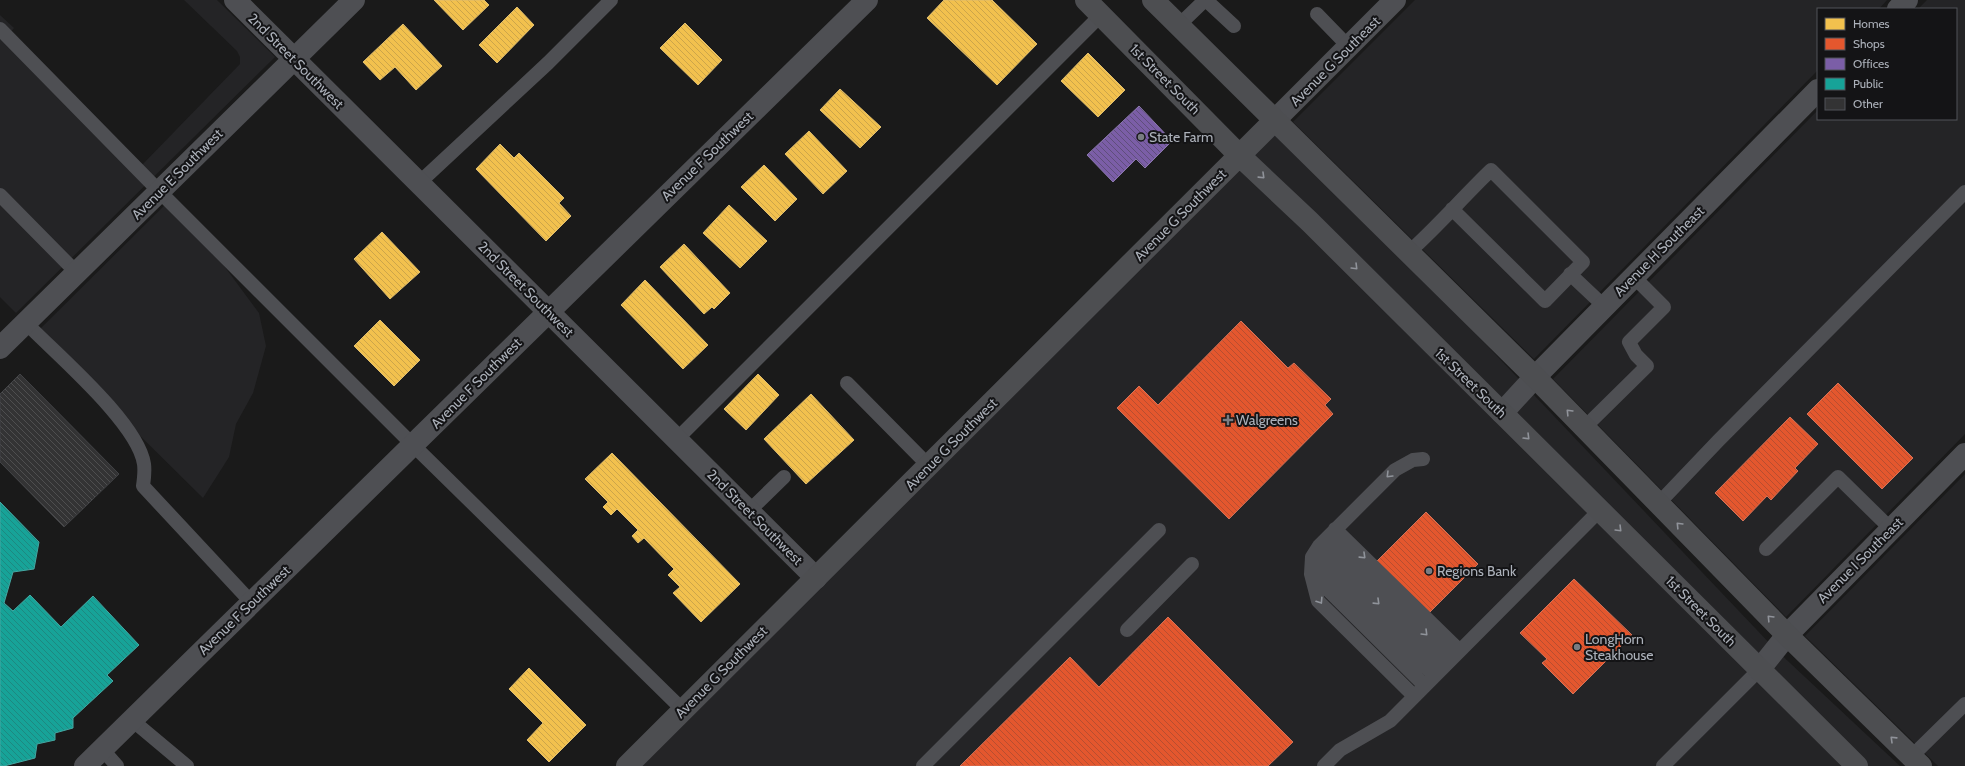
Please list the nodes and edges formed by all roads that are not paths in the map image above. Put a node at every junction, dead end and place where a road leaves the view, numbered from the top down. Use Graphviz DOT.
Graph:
graph roads {
  1 [pos="235,0"];
  2 [pos="354,0"];
  3 [pos="610,0"];
  4 [pos="866,0"];
  5 [pos="1086,0"];
  6 [pos="1153,0"];
  7 [pos="1206,0"];
  8 [pos="1395,0"];
  9 [pos="1907,0"];
  10 [pos="1899,8"];
  11 [pos="1317,14"];
  12 [pos="1101,15"];
  13 [pos="1178,26"];
  14 [pos="1234,26"];
  15 [pos="0,29"];
  16 [pos="1349,46"];
  17 [pos="293,58"];
  18 [pos="1817,91"];
  19 [pos="1274,121"];
  20 [pos="1240,156"];
  21 [pos="419,183"];
  22 [pos="159,191"];
  23 [pos="1965,192"];
  24 [pos="0,196"];
  25 [pos="1452,209"];
  26 [pos="1408,253"];
  27 [pos="76,273"];
  28 [pos="1570,274"];
  29 [pos="1634,277"];
  30 [pos="1605,306"];
  31 [pos="548,311"];
  32 [pos="26,323"];
  33 [pos="0,348"];
  34 [pos="1535,377"];
  35 [pos="848,384"];
  36 [pos="1502,413"];
  37 [pos="1584,428"];
  38 [pos="677,439"];
  39 [pos="414,446"];
  40 [pos="1965,454"];
  41 [pos="1423,459"];
  42 [pos="928,466"];
  43 [pos="784,477"];
  44 [pos="1658,504"];
  45 [pos="1600,510"];
  46 [pos="749,511"];
  47 [pos="1159,530"];
  48 [pos="1891,530"];
  49 [pos="1324,542"];
  50 [pos="1766,549"];
  51 [pos="1192,564"];
  52 [pos="1311,574"];
  53 [pos="816,578"];
  54 [pos="251,602"];
  55 [pos="1127,630"];
  56 [pos="1787,635"];
  57 [pos="1442,667"];
  58 [pos="1759,670"];
  59 [pos="1414,696"];
  60 [pos="1965,704"];
  61 [pos="683,710"];
  62 [pos="132,720"];
  63 [pos="102,750"];
  64 [pos="1916,761"];
  65 [pos="85,766"];
  66 [pos="116,766"];
  67 [pos="187,766"];
  68 [pos="627,766"];
  69 [pos="923,766"];
  70 [pos="1324,766"];
  71 [pos="1663,766"];
  72 [pos="1857,766"];
  1 -- 17 [label="street, 2nd Street Southwest"];
  2 -- 17 [label="street, Avenue E Southwest"];
  3 -- 21 [label="lane"];
  4 -- 31 [label="street, Avenue F Southwest"];
  5 -- 12 [label="main road, 1st Street South"];
  6 -- 13 [label="main road"];
  7 -- 13 [label="lane"];
  7 -- 14 [label="lane"];
  8 -- 16 [label="street, Avenue G Southeast"];
  9 -- 10 [label="street"];
  11 -- 16 [label="lane"];
  12 -- 20 [label="main road, 1st Street South"];
  12 -- 38 [label="lane"];
  13 -- 19 [label="main road"];
  15 -- 22 [label="lane"];
  16 -- 19 [label="street, Avenue G Southeast"];
  17 -- 21 [label="street, 2nd Street Southwest"];
  17 -- 22 [label="street, Avenue E Southwest"];
  18 -- 29 [label="street, Avenue H Southeast"];
  19 -- 20 [label="main road, Avenue G Southwest"];
  19 -- 26 [label="main road"];
  20 -- 36 [label="main road, 1st Street South, one-way"];
  20 -- 42 [label="main road, Avenue G Southwest"];
  21 -- 31 [label="street, 2nd Street Southwest"];
  22 -- 27 [label="street, Avenue E Southwest"];
  22 -- 39 [label="lane"];
  23 -- 44 [label="lane"];
  24 -- 27 [label="lane"];
  25 -- 26 [label="lane"];
  25 -- 28 [label="lane"];
  25 -- 28 [label="lane"];
  26 -- 34 [label="main road"];
  27 -- 32 [label="street, Avenue E Southwest"];
  28 -- 30 [label="lane"];
  29 -- 30 [label="street, Avenue H Southeast"];
  29 -- 37 [label="lane"];
  30 -- 34 [label="street, Avenue H Southeast"];
  31 -- 38 [label="street, 2nd Street Southwest"];
  31 -- 39 [label="street, Avenue F Southwest"];
  32 -- 33 [label="street, Avenue E Southwest"];
  32 -- 54 [label="lane"];
  34 -- 36 [label="street, Avenue H Southeast"];
  37 -- 34 [label="main road, one-way"];
  35 -- 42 [label="lane"];
  36 -- 45 [label="main road, 1st Street South, one-way"];
  37 -- 44 [label="main road"];
  38 -- 46 [label="street, 2nd Street Southwest"];
  39 -- 54 [label="street, Avenue F Southwest"];
  39 -- 61 [label="lane"];
  40 -- 48 [label="street, Avenue I Southeast"];
  41 -- 49 [label="lane, one-way"];
  42 -- 53 [label="main road, Avenue G Southwest"];
  43 -- 46 [label="lane"];
  56 -- 44 [label="main road, one-way"];
  45 -- 57 [label="lane"];
  45 -- 58 [label="main road, 1st Street South, one-way"];
  46 -- 53 [label="street, 2nd Street Southwest"];
  47 -- 69 [label="lane"];
  48 -- 50 [label="lane"];
  48 -- 56 [label="street, Avenue I Southeast"];
  49 -- 52 [label="lane"];
  49 -- 57 [label="lane, one-way"];
  49 -- 57 [label="lane, one-way"];
  51 -- 55 [label="lane"];
  52 -- 57 [label="lane"];
  52 -- 59 [label="lane, one-way"];
  53 -- 61 [label="main road, Avenue G Southwest"];
  54 -- 62 [label="street, Avenue F Southwest"];
  56 -- 58 [label="street, Avenue I Southeast"];
  64 -- 56 [label="main road, one-way"];
  57 -- 59 [label="lane"];
  58 -- 71 [label="lane"];
  58 -- 72 [label="main road, 1st Street South"];
  59 -- 70 [label="lane"];
  60 -- 64 [label="lane"];
  61 -- 68 [label="main road, Avenue G Southwest"];
  62 -- 63 [label="street, Avenue F Southwest"];
  62 -- 67 [label="lane"];
  63 -- 65 [label="street, Avenue F Southwest"];
  63 -- 66 [label="lane"];
}
